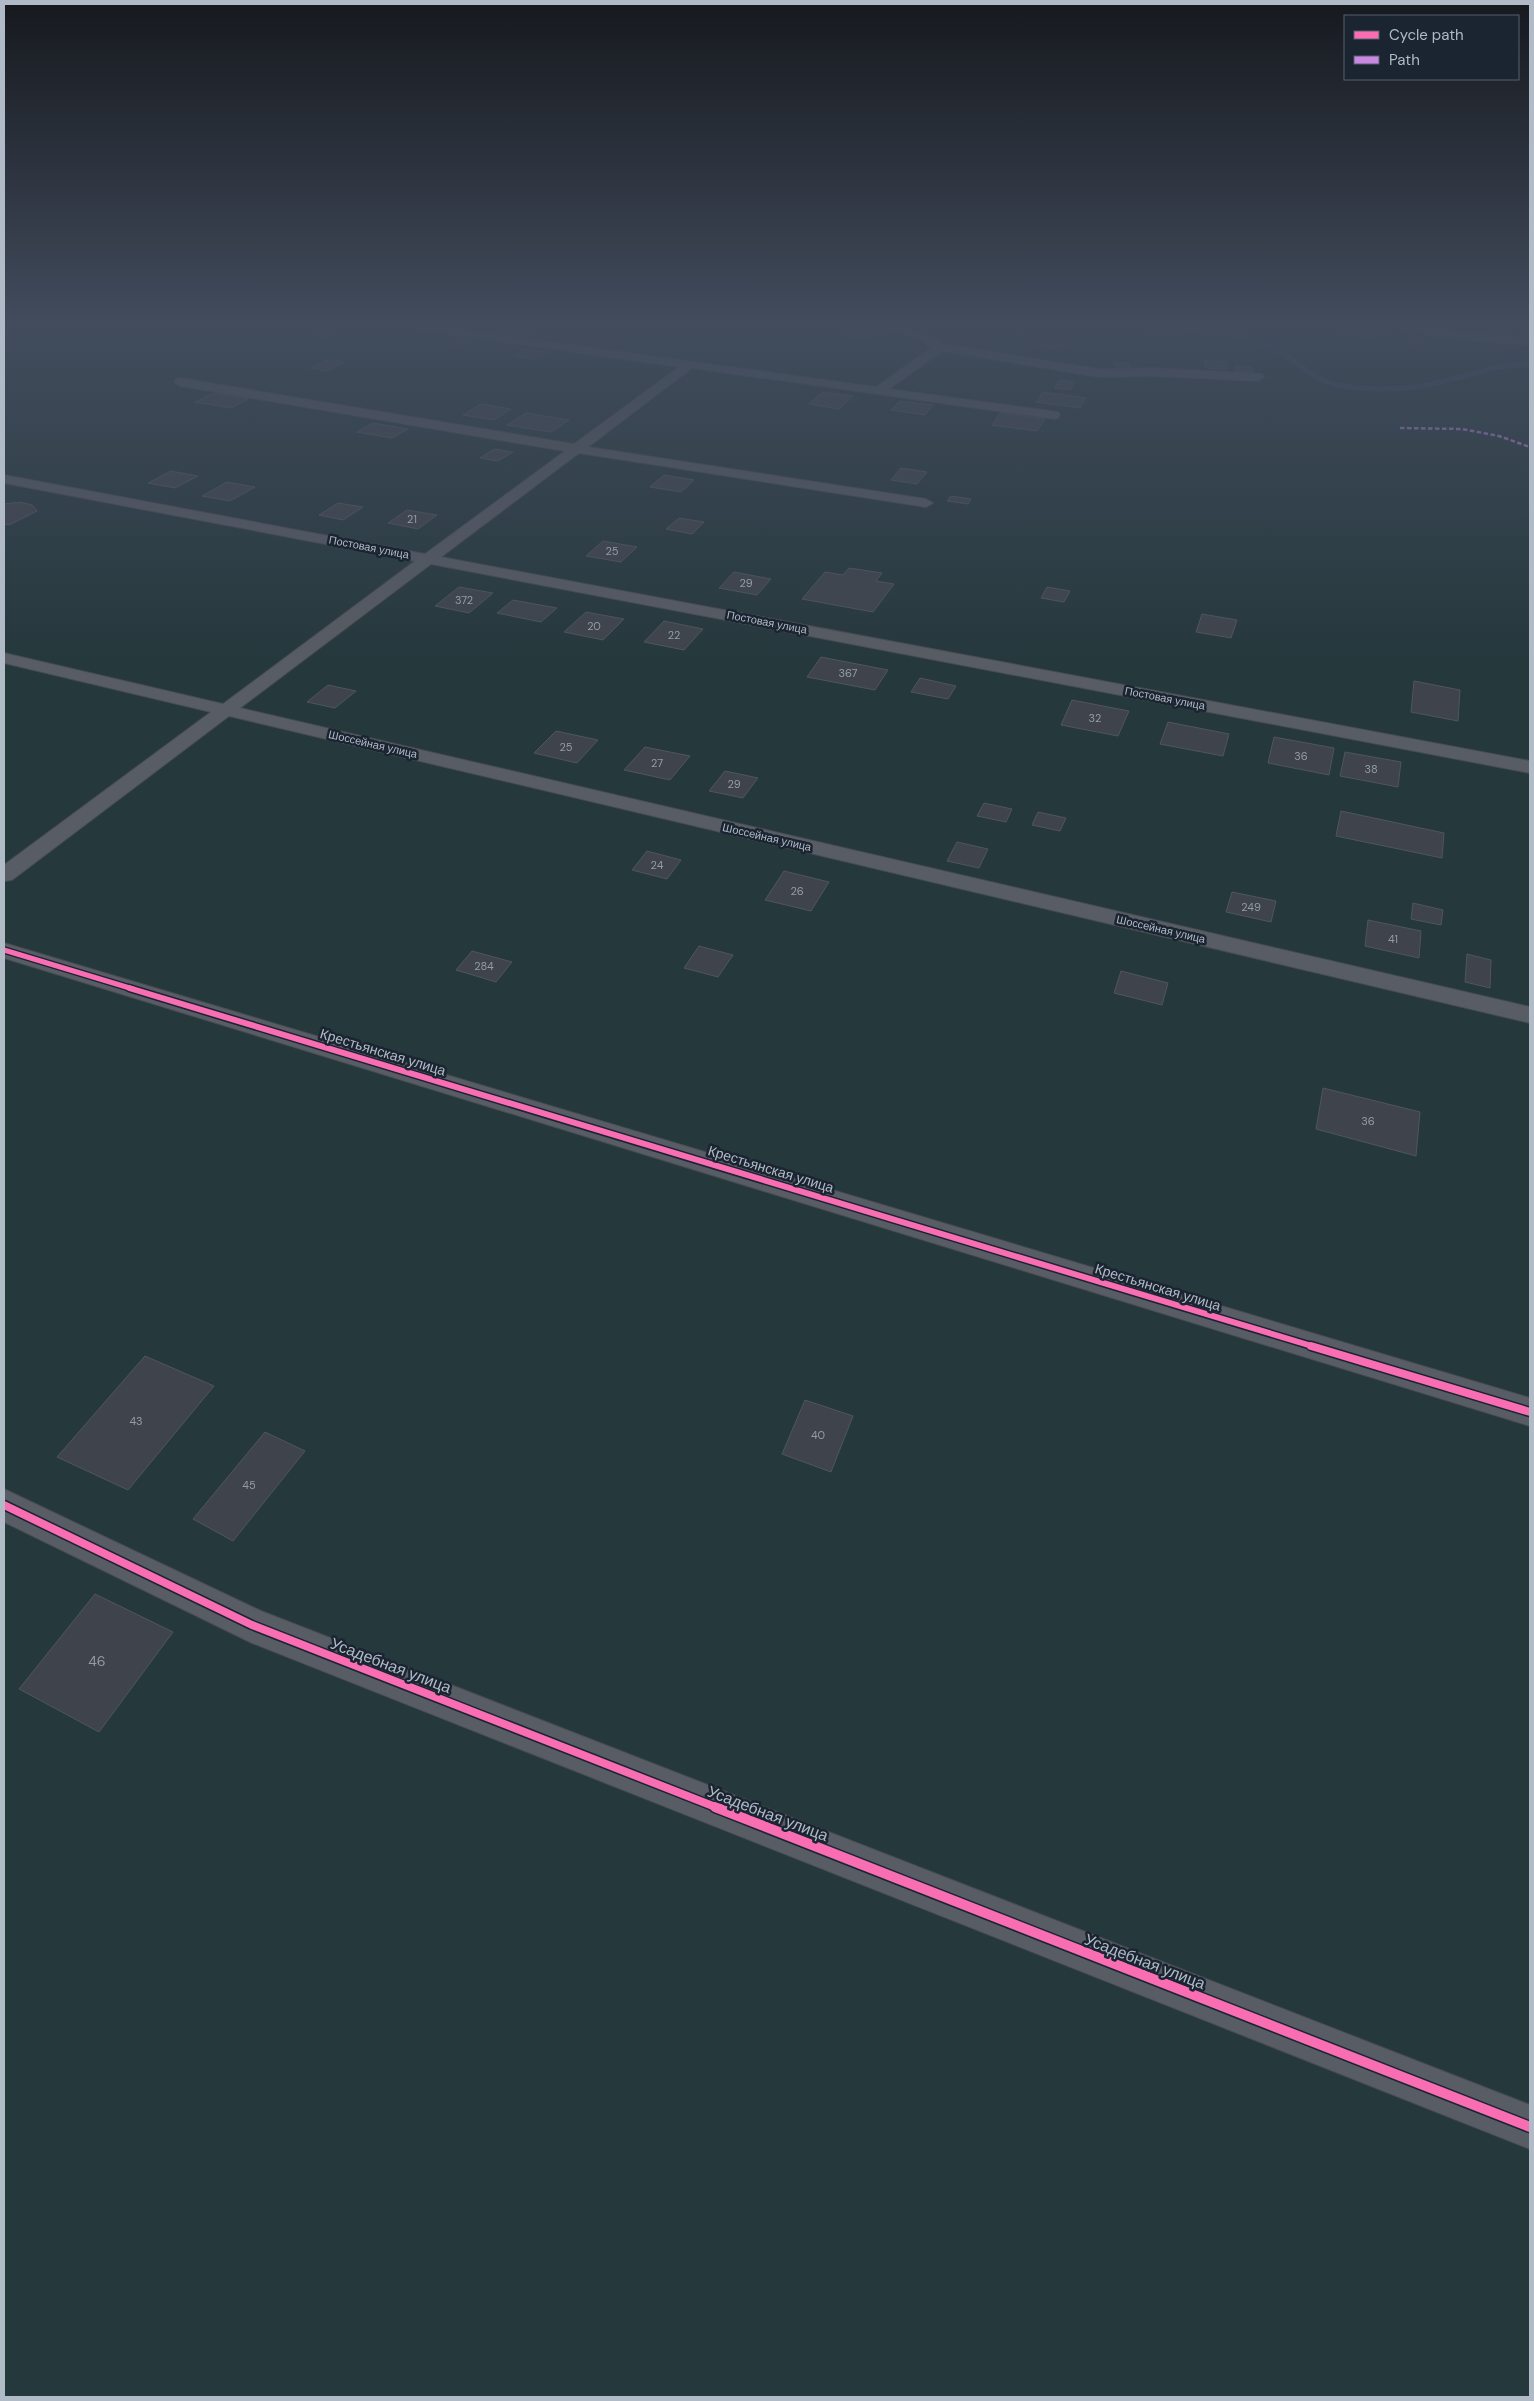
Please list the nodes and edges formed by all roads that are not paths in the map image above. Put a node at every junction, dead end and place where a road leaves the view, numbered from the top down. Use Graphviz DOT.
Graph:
graph roads {
  1 [pos="518,439"];
  2 [pos="590,439"];
  3 [pos="577,449"];
  4 [pos="4,479"];
  5 [pos="926,503"];
  6 [pos="430,558"];
  7 [pos="4,658"];
  8 [pos="226,710"];
  9 [pos="1530,767"];
  10 [pos="4,875"];
  11 [pos="4,950"];
  12 [pos="1530,1015"];
  13 [pos="1530,1412"];
  14 [pos="4,1505"];
  15 [pos="1530,2127"];
  1 -- 3 [label="street"];
  2 -- 3 [label="street"];
  3 -- 5 [label="street"];
  3 -- 6 [label="street"];
  4 -- 6 [label="street, Постовая улица"];
  6 -- 8 [label="street"];
  6 -- 9 [label="street, Постовая улица"];
  7 -- 8 [label="street, Шоссейная улица"];
  8 -- 10 [label="street"];
  8 -- 12 [label="street, Шоссейная улица"];
  11 -- 13 [label="street, Крестьянская улица"];
  14 -- 15 [label="street, Усадебная улица"];
}
